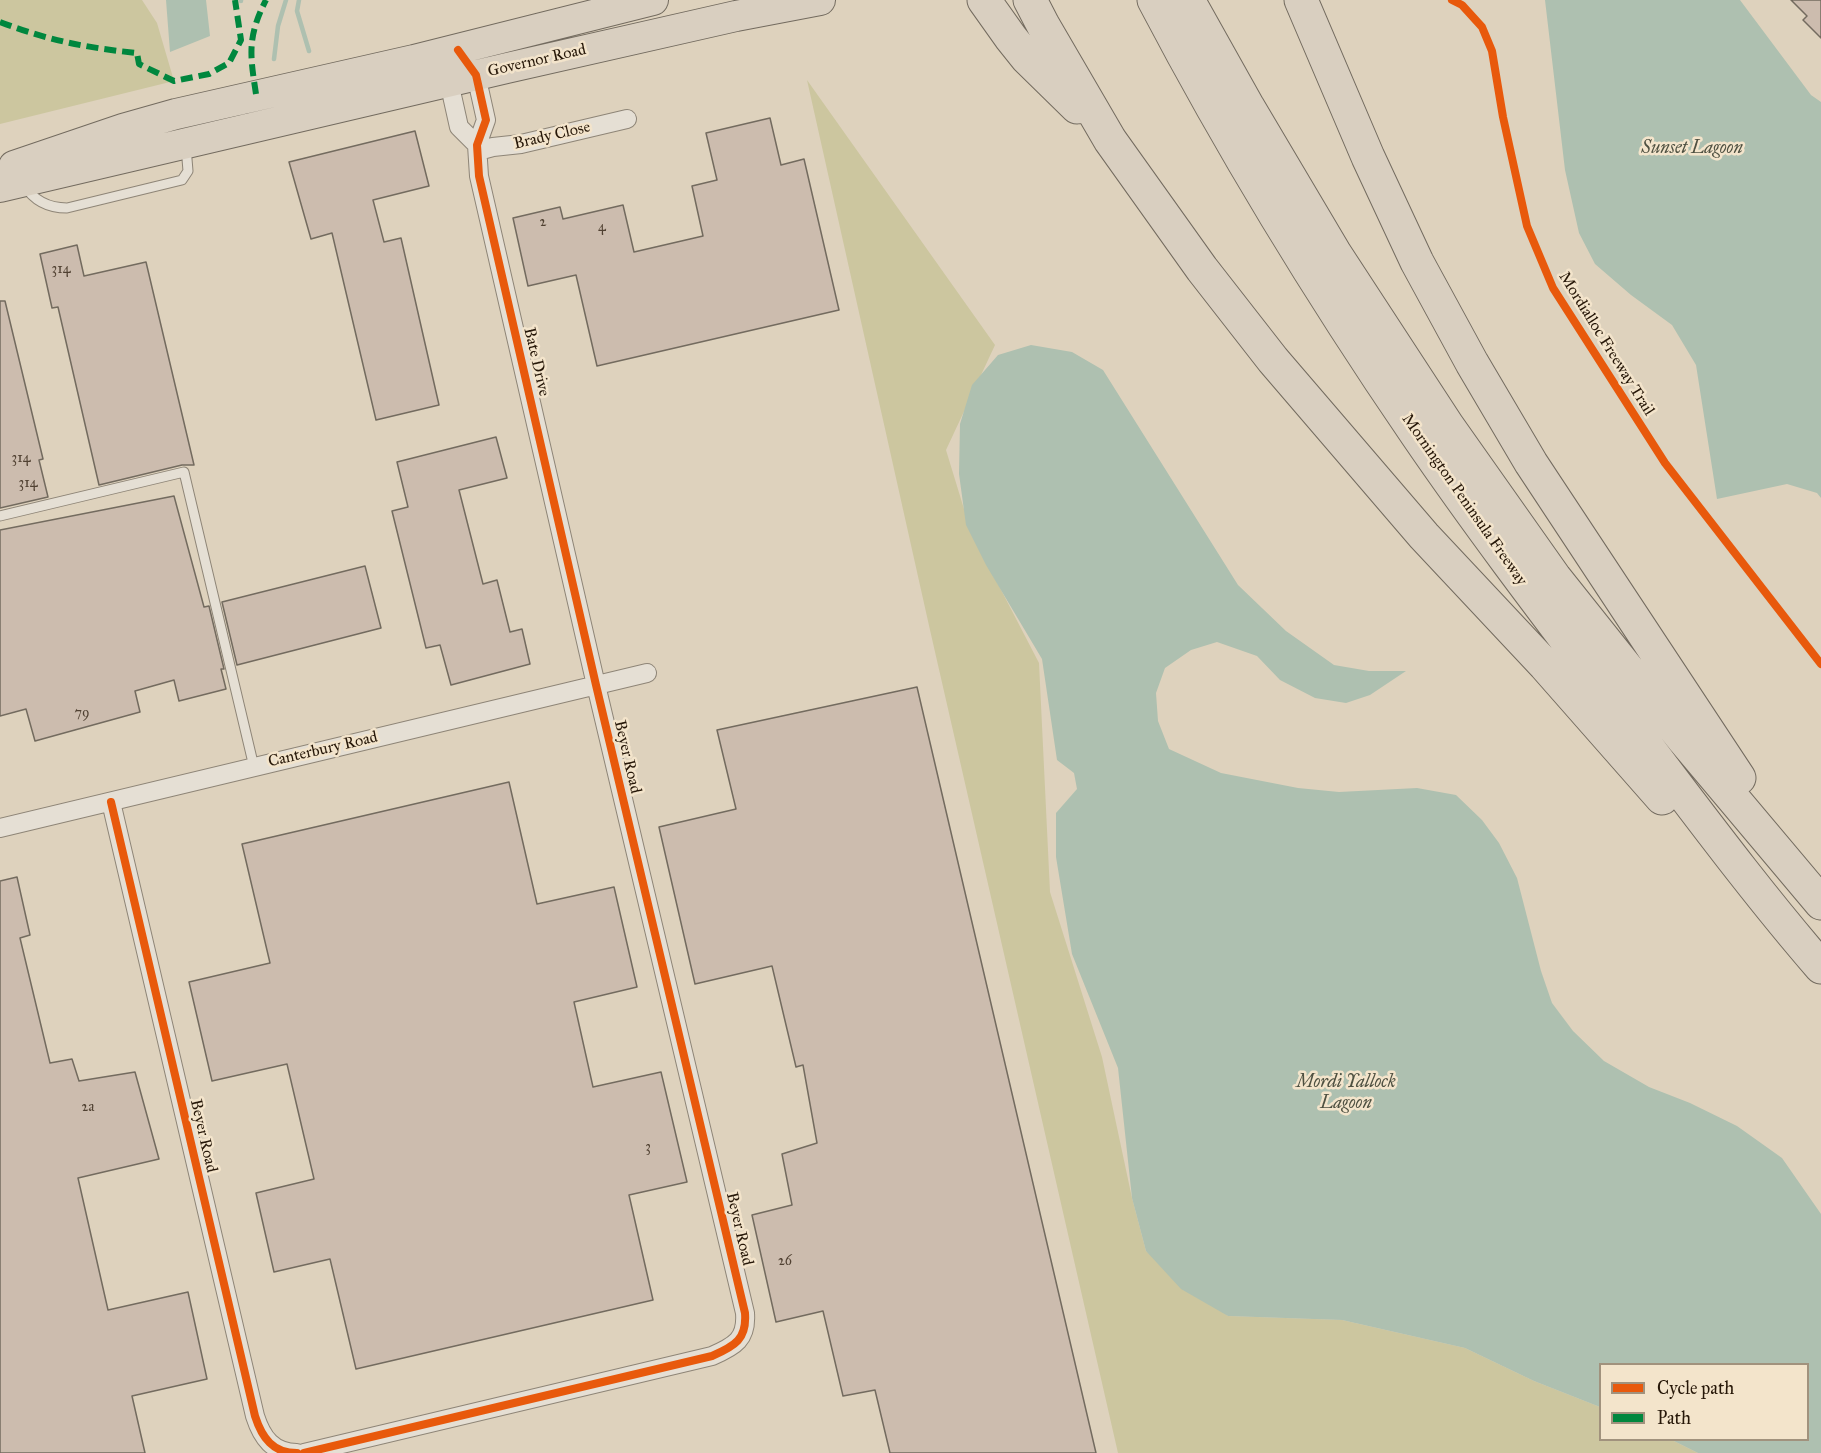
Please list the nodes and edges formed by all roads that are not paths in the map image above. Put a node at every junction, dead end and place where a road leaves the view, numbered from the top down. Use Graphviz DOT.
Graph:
graph roads {
  1 [pos="653,0"];
  2 [pos="820,0"];
  3 [pos="984,0"];
  4 [pos="1030,0"];
  5 [pos="1301,0"];
  6 [pos="1166,1"];
  7 [pos="458,50"];
  8 [pos="463,79"];
  9 [pos="627,119"];
  10 [pos="182,129"];
  11 [pos="1110,140"];
  12 [pos="478,148"];
  13 [pos="7,180"];
  14 [pos="0,516"];
  15 [pos="646,673"];
  16 [pos="596,686"];
  17 [pos="254,767"];
  18 [pos="111,802"];
  19 [pos="0,828"];
  20 [pos="1821,885"];
  21 [pos="1763,899"];
  22 [pos="1821,903"];
  23 [pos="1821,967"];
  24 [pos="297,1453"];
  25 [pos="304,1453"];
  1 -- 7 [label="main road, Governor Road"];
  2 -- 8 [label="main road, Governor Road"];
  3 -- 11 [label="highway"];
  4 -- 11 [label="highway"];
  5 -- 20 [label="highway"];
  6 -- 21 [label="highway, Mornington Peninsula Freeway"];
  6 -- 22 [label="highway, Mornington Peninsula Freeway"];
  7 -- 8 [label="street, Bate Drive"];
  7 -- 8 [label="street, Bate Drive"];
  7 -- 10 [label="main road, Governor Road"];
  8 -- 10 [label="main road, Governor Road"];
  8 -- 12 [label="street, Bate Drive"];
  8 -- 12 [label="street, Bate Drive"];
  9 -- 12 [label="street, Brady Close"];
  10 -- 13 [label="main road, Governor Road"];
  11 -- 21 [label="highway"];
  12 -- 16 [label="street, Bate Drive"];
  14 -- 17 [label="lane"];
  15 -- 16 [label="street, Canterbury Road"];
  16 -- 17 [label="street, Canterbury Road"];
  16 -- 25 [label="street, Beyer Road"];
  17 -- 18 [label="street, Canterbury Road"];
  18 -- 19 [label="street, Canterbury Road"];
  18 -- 24 [label="street, Beyer Road"];
  21 -- 23 [label="highway, Mornington Peninsula Freeway"];
}
